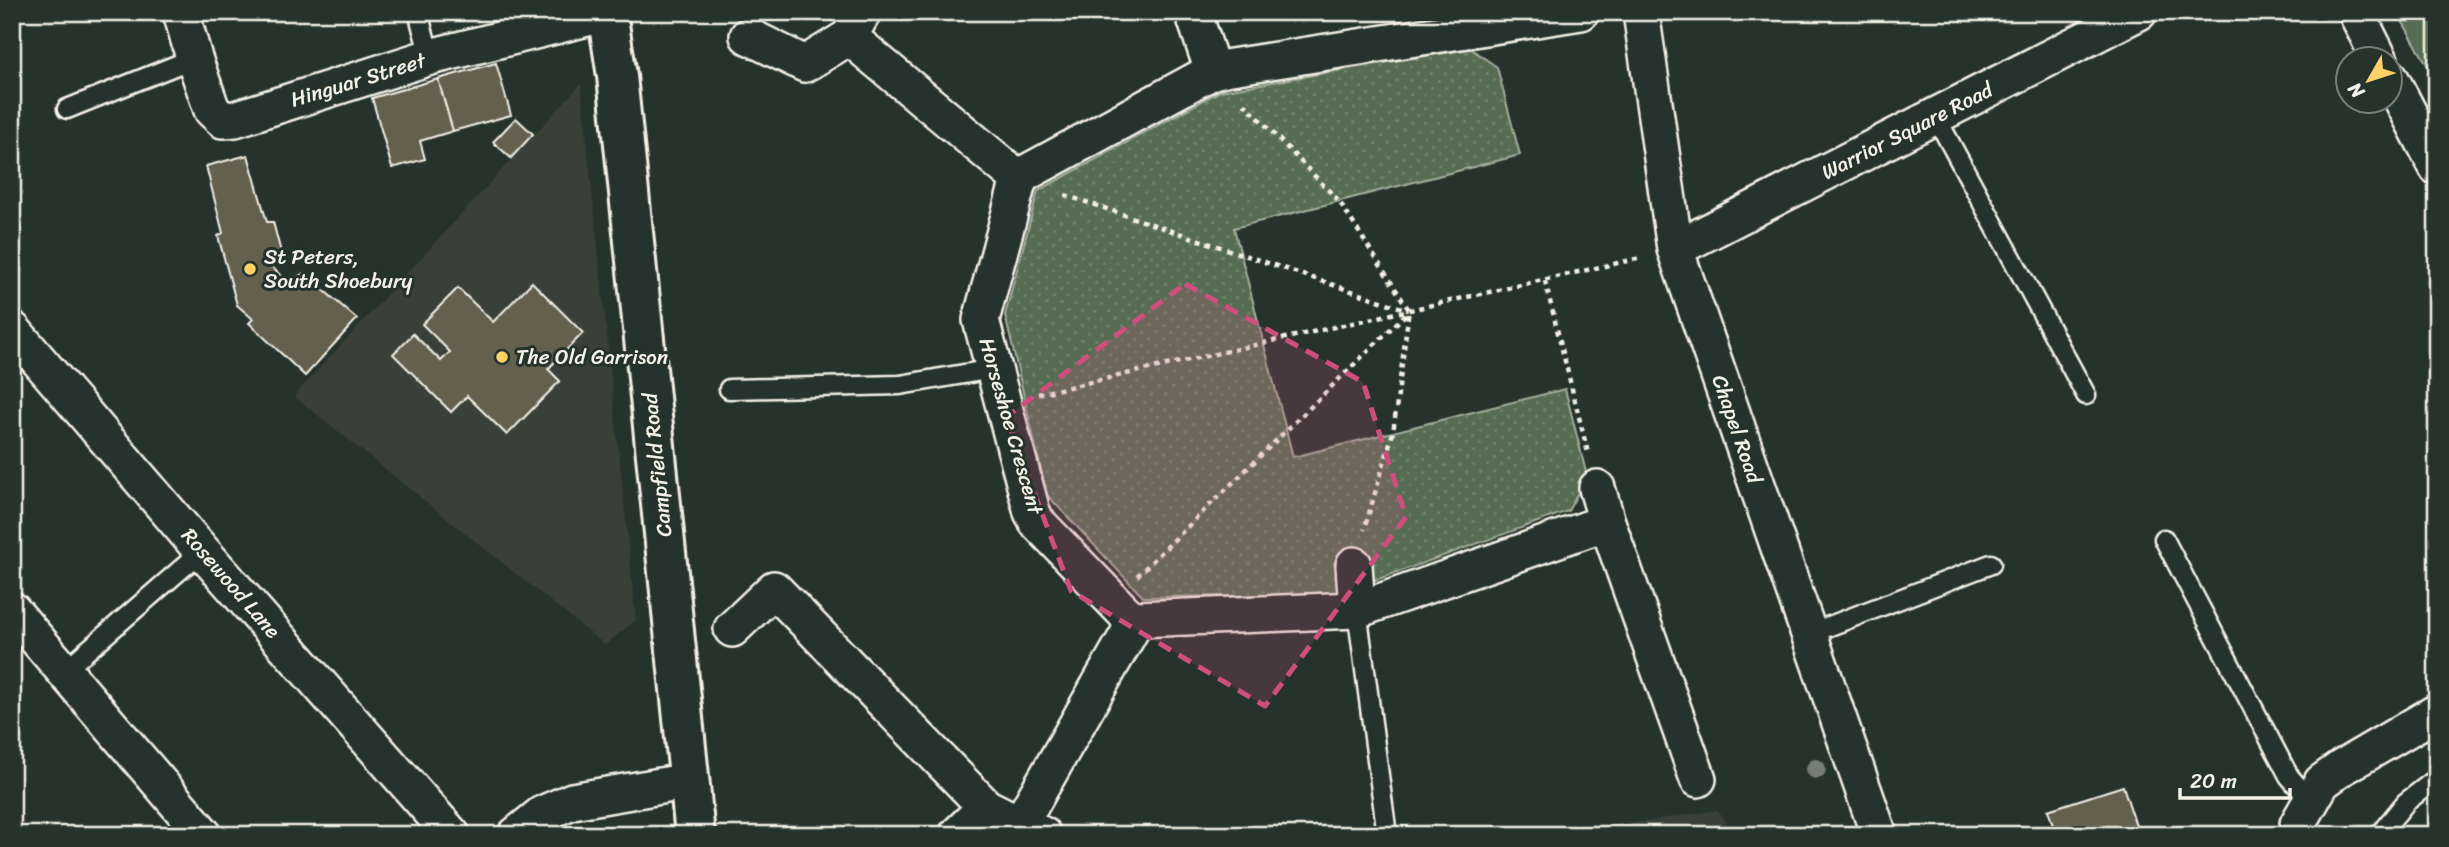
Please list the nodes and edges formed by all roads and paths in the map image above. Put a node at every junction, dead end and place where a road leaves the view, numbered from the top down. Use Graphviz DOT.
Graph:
graph roads {
  1 [pos="181,12"];
  2 [pos="418,12"];
  3 [pos="607,12"];
  4 [pos="1193,12"];
  5 [pos="1581,12"];
  6 [pos="1641,12"];
  7 [pos="2139,12"];
  8 [pos="2356,12"];
  9 [pos="856,24"];
  10 [pos="748,36"];
  11 [pos="2374,46"];
  12 [pos="430,57"];
  13 [pos="194,58"];
  14 [pos="1213,71"];
  15 [pos="2404,105"];
  16 [pos="67,109"];
  17 [pos="1936,117"];
  18 [pos="2437,167"];
  19 [pos="1019,179"];
  20 [pos="1675,249"];
  21 [pos="1545,281"];
  22 [pos="1409,310"];
  23 [pos="12,329"];
  24 [pos="993,369"];
  25 [pos="729,388"];
  26 [pos="2085,395"];
  27 [pos="1003,402"];
  28 [pos="1597,488"];
  29 [pos="1606,522"];
  30 [pos="2164,539"];
  31 [pos="202,551"];
  32 [pos="1992,564"];
  33 [pos="1354,565"];
  34 [pos="12,610"];
  35 [pos="1124,610"];
  36 [pos="1357,610"];
  37 [pos="732,629"];
  38 [pos="1809,634"];
  39 [pos="65,670"];
  40 [pos="2437,712"];
  41 [pos="2437,778"];
  42 [pos="1698,779"];
  43 [pos="690,781"];
  44 [pos="2311,802"];
  45 [pos="986,807"];
  46 [pos="1032,829"];
  47 [pos="204,835"];
  48 [pos="452,835"];
  49 [pos="516,835"];
  50 [pos="695,835"];
  51 [pos="957,835"];
  52 [pos="1387,835"];
  53 [pos="1879,835"];
  54 [pos="2301,835"];
  55 [pos="2379,835"];
  1 -- 13 [label="street, Hinguar Street"];
  2 -- 12 [label="lane"];
  3 -- 12 [label="street, Hinguar Street"];
  3 -- 43 [label="street, Campfield Road"];
  4 -- 14 [label="street"];
  5 -- 14 [label="street"];
  6 -- 20 [label="street, Chapel Road"];
  7 -- 17 [label="street, Warrior Square Road"];
  8 -- 11 [label="street"];
  9 -- 10 [label="street"];
  9 -- 19 [label="street"];
  12 -- 13 [label="street, Hinguar Street"];
  13 -- 16 [label="lane"];
  14 -- 19 [label="street"];
  14 -- 22 [label="path"];
  15 -- 18 [label="street"];
  17 -- 20 [label="street, Warrior Square Road"];
  17 -- 26 [label="lane"];
  19 -- 22 [label="path"];
  19 -- 24 [label="street, Horseshoe Crescent"];
  20 -- 21 [label="path"];
  20 -- 38 [label="street, Chapel Road"];
  21 -- 22 [label="path"];
  21 -- 28 [label="path"];
  22 -- 27 [label="path"];
  22 -- 33 [label="path"];
  22 -- 35 [label="path"];
  23 -- 31 [label="street, Rosewood Lane"];
  24 -- 25 [label="lane"];
  24 -- 27 [label="street, Horseshoe Crescent"];
  27 -- 35 [label="street, Horseshoe Crescent"];
  28 -- 29 [label="street"];
  29 -- 36 [label="street"];
  29 -- 42 [label="street"];
  30 -- 44 [label="lane"];
  31 -- 39 [label="lane"];
  31 -- 48 [label="street, Rosewood Lane"];
  32 -- 38 [label="lane"];
  33 -- 36 [label="street"];
  34 -- 39 [label="street"];
  35 -- 36 [label="street"];
  35 -- 46 [label="street"];
  36 -- 52 [label="lane"];
  37 -- 45 [label="street"];
  38 -- 53 [label="street, Chapel Road"];
  39 -- 47 [label="street"];
  40 -- 44 [label="street"];
  41 -- 55 [label="lane"];
  43 -- 49 [label="street"];
  43 -- 50 [label="street, Campfield Road"];
  44 -- 54 [label="street"];
  45 -- 46 [label="street"];
  45 -- 51 [label="street"];
}
